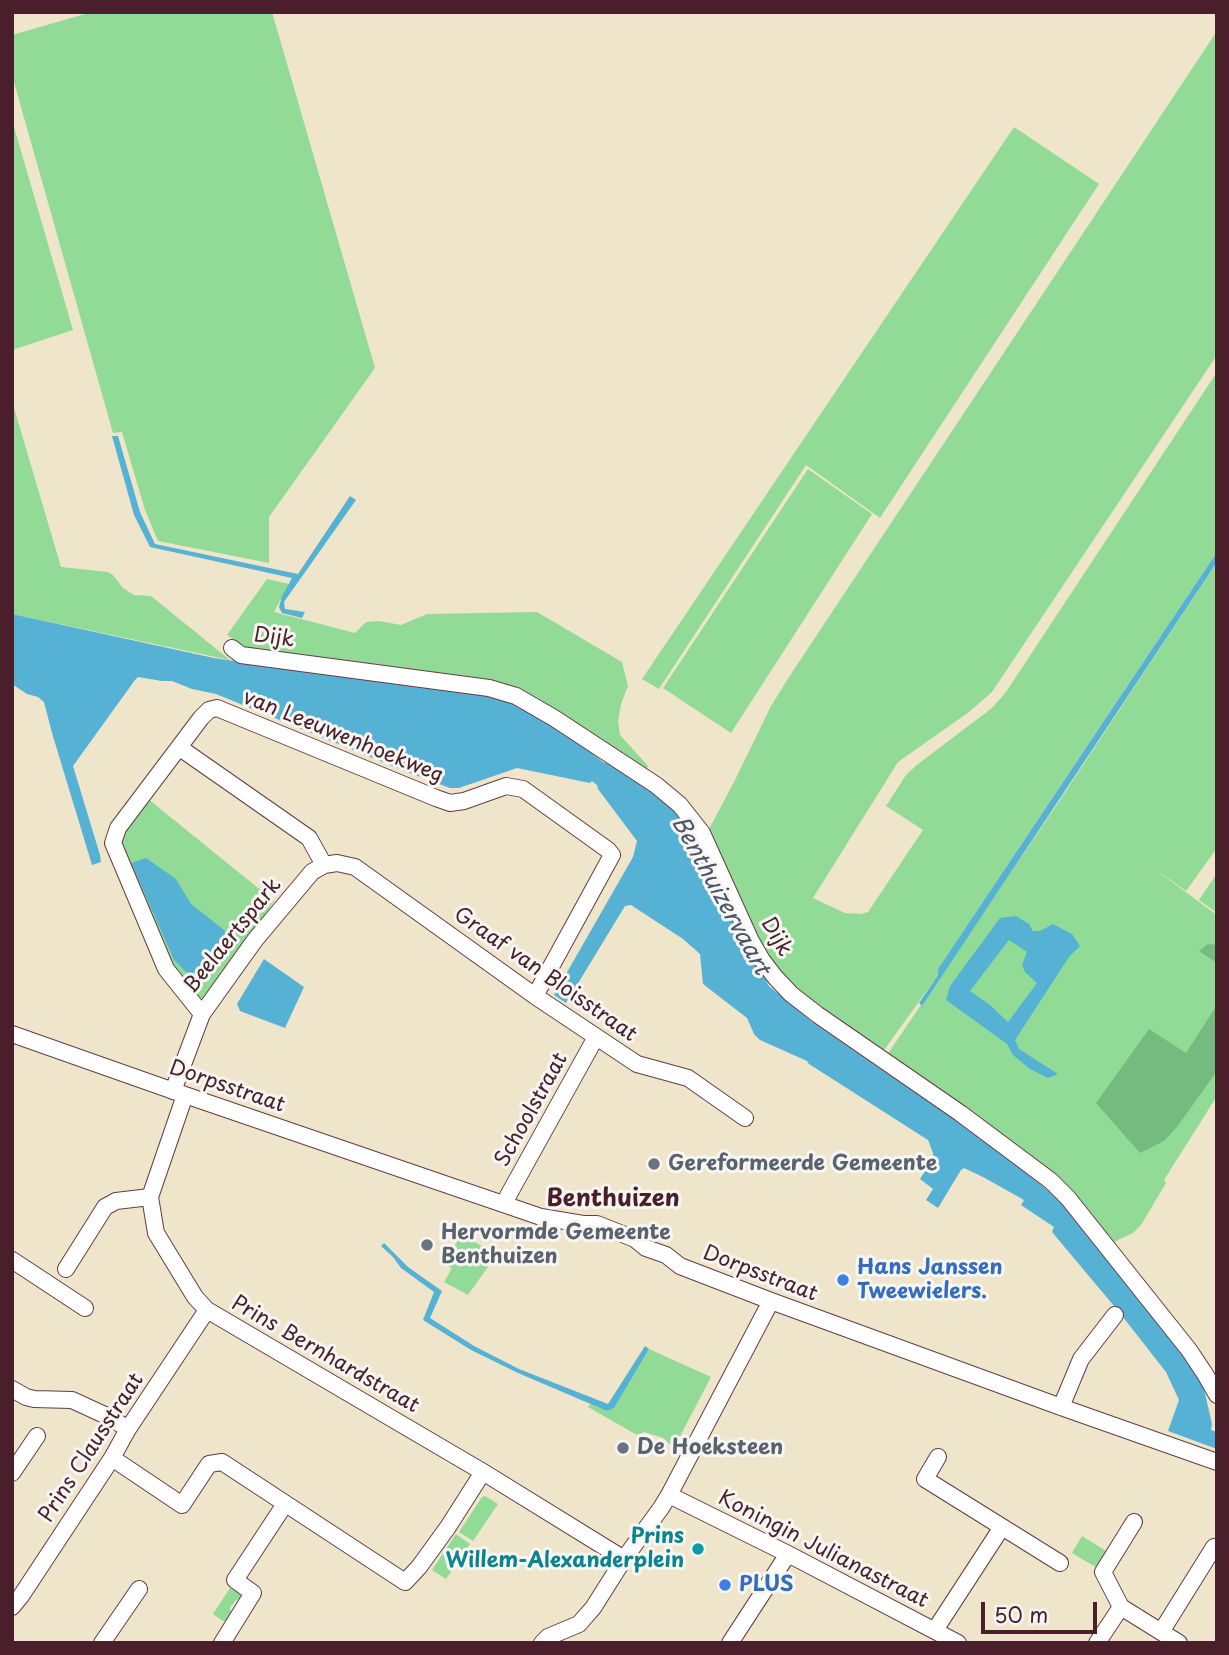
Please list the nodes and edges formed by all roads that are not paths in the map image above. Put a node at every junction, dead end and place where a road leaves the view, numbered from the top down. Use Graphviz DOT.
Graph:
graph roads {
  1 [pos="232,648"];
  2 [pos="209,710"];
  3 [pos="180,748"];
  4 [pos="324,865"];
  5 [pos="535,996"];
  6 [pos="202,1014"];
  7 [pos="12,1034"];
  8 [pos="596,1037"];
  9 [pos="179,1093"];
  10 [pos="745,1118"];
  11 [pos="150,1198"];
  12 [pos="504,1203"];
  13 [pos="12,1260"];
  14 [pos="66,1269"];
  15 [pos="771,1301"];
  16 [pos="85,1308"];
  17 [pos="207,1310"];
  18 [pos="1115,1315"];
  19 [pos="12,1389"];
  20 [pos="1217,1395"];
  21 [pos="1061,1407"];
  22 [pos="128,1429"];
  23 [pos="37,1436"];
  24 [pos="938,1457"];
  25 [pos="111,1458"];
  26 [pos="1216,1458"];
  27 [pos="483,1472"];
  28 [pos="12,1473"];
  29 [pos="669,1495"];
  30 [pos="285,1504"];
  31 [pos="1134,1522"];
  32 [pos="1002,1527"];
  33 [pos="1214,1547"];
  34 [pos="788,1555"];
  35 [pos="624,1559"];
  36 [pos="1060,1563"];
  37 [pos="139,1588"];
  38 [pos="12,1607"];
  39 [pos="1121,1607"];
  40 [pos="935,1630"];
  41 [pos="1161,1632"];
  42 [pos="102,1643"];
  43 [pos="222,1643"];
  44 [pos="542,1643"];
  45 [pos="730,1643"];
  46 [pos="958,1643"];
  47 [pos="1097,1643"];
  48 [pos="1178,1643"];
  1 -- 20 [label="street, Dijk"];
  2 -- 3 [label="street, Beelaertspark"];
  2 -- 5 [label="street, van Leeuwenhoekweg"];
  3 -- 4 [label="street"];
  3 -- 6 [label="street, Beelaertspark"];
  4 -- 5 [label="street, Graaf van Bloisstraat"];
  4 -- 6 [label="street, Beelaertspark"];
  5 -- 8 [label="street, Graaf van Bloisstraat"];
  6 -- 9 [label="street, Prins Bernhardstraat"];
  7 -- 9 [label="street, Dorpsstraat"];
  8 -- 10 [label="street, Graaf van Bloisstraat"];
  8 -- 12 [label="street, Schoolstraat"];
  9 -- 11 [label="street, Prins Bernhardstraat"];
  9 -- 12 [label="street, Dorpsstraat"];
  11 -- 14 [label="street"];
  11 -- 17 [label="street, Prins Bernhardstraat"];
  12 -- 15 [label="street, Dorpsstraat"];
  13 -- 16 [label="street"];
  15 -- 21 [label="street, Dorpsstraat"];
  15 -- 29 [label="street"];
  17 -- 22 [label="street, Prins Clausstraat"];
  17 -- 27 [label="street, Prins Bernhardstraat"];
  18 -- 21 [label="street"];
  19 -- 22 [label="street"];
  21 -- 26 [label="street, Dorpsstraat"];
  22 -- 25 [label="street, Prins Clausstraat"];
  23 -- 28 [label="street"];
  24 -- 32 [label="street"];
  25 -- 30 [label="street"];
  25 -- 38 [label="street, Prins Clausstraat"];
  27 -- 30 [label="street"];
  27 -- 35 [label="street, Prins Bernhardstraat"];
  29 -- 34 [label="street, Koningin Julianastraat"];
  29 -- 35 [label="street"];
  30 -- 43 [label="street"];
  31 -- 39 [label="street"];
  32 -- 36 [label="street"];
  32 -- 40 [label="street"];
  33 -- 41 [label="street"];
  34 -- 40 [label="street, Koningin Julianastraat"];
  34 -- 45 [label="street"];
  35 -- 44 [label="street"];
  37 -- 42 [label="street"];
  39 -- 41 [label="street"];
  39 -- 47 [label="street"];
  40 -- 46 [label="street, Koningin Julianastraat"];
  41 -- 48 [label="street"];
}
